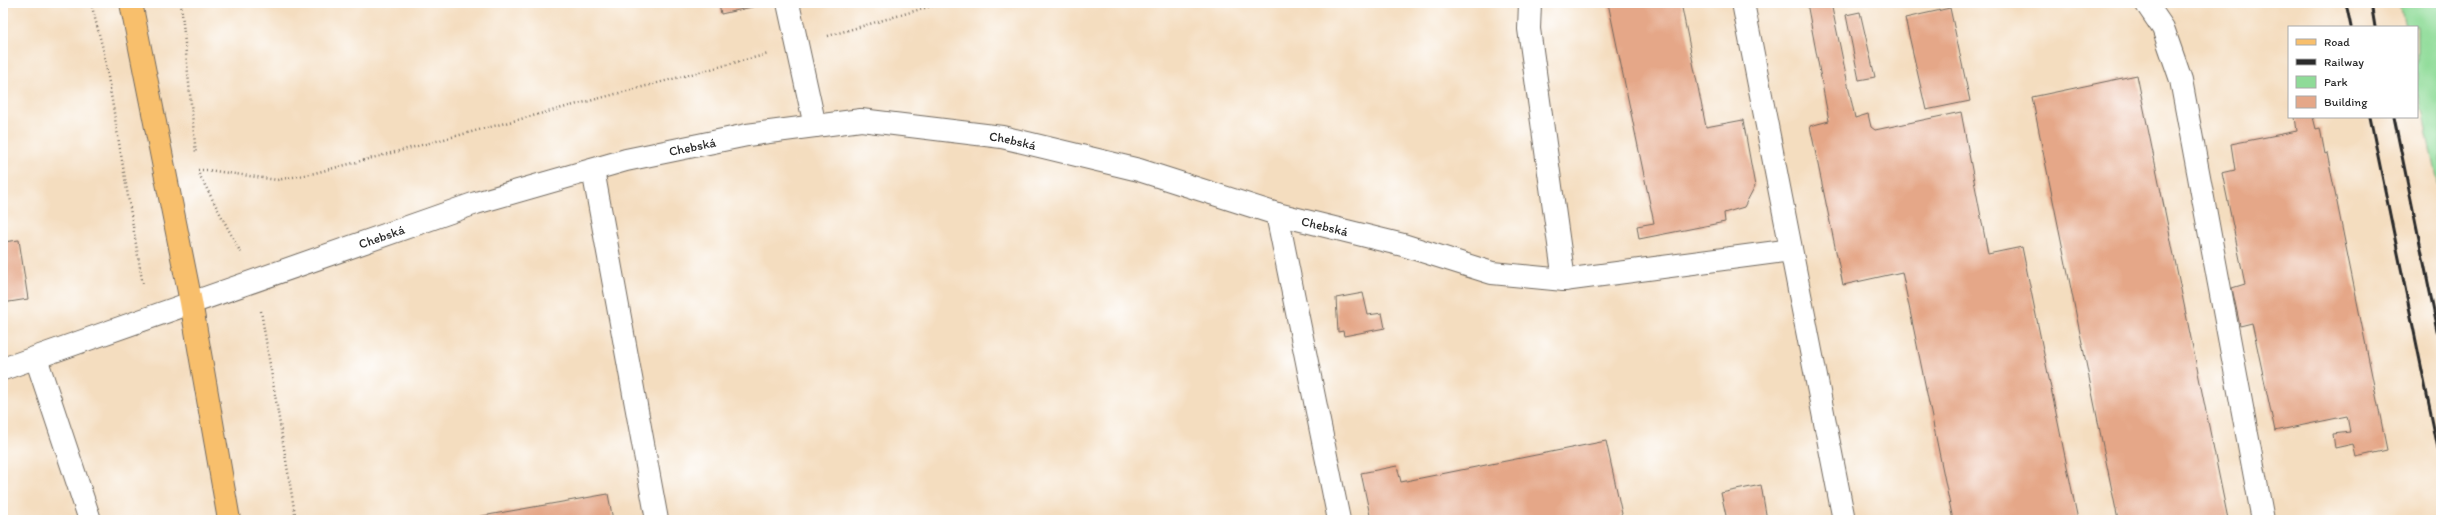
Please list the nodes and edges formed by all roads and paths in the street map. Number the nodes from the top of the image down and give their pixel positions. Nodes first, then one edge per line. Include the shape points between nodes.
1 (91, 3) edge
2 (131, 3) edge
3 (181, 3) edge
4 (788, 3) edge
5 (942, 3) edge
6 (1530, 3) edge
7 (1743, 3) edge
8 (2146, 3) edge
9 (796, 46) junction
10 (815, 126) junction
11 (196, 155) dead end
12 (196, 163) dead end
13 (197, 170) junction
14 (593, 170) junction
15 (1277, 214) junction
16 (1791, 250) junction
17 (1564, 280) junction
18 (256, 281) junction
19 (191, 302) junction
20 (148, 318) junction
21 (36, 358) junction
22 (3, 369) edge
23 (90, 520) edge
24 (229, 520) edge
25 (296, 520) edge
26 (657, 520) edge
27 (1339, 520) edge
28 (1844, 520) edge
29 (2263, 520) edge

1 - 20 path via 104,53
2 - 19 main road
3 - 11 path
4 - 9 lane
5 - 9 path
6 - 17 lane via 1529,29
7 - 16 lane
8 - 29 lane via 2164,28 2181,80
9 - 10 lane
9 - 13 path via 683,78 315,173 277,180
10 - 14 lane, Chebská via 747,135 626,160
10 - 15 lane, Chebská via 861,120 1002,137 1139,170
12 - 13 path
13 - 18 path
14 - 18 lane, Chebská via 476,203
14 - 26 lane
15 - 17 lane, Chebská via 1403,245 1492,273
15 - 27 lane
16 - 17 lane, Chebská
16 - 28 lane
18 - 19 lane, Chebská
18 - 25 path
19 - 20 lane, Chebská
19 - 24 main road
20 - 21 lane, Chebská
21 - 22 lane, Chebská
21 - 23 lane

